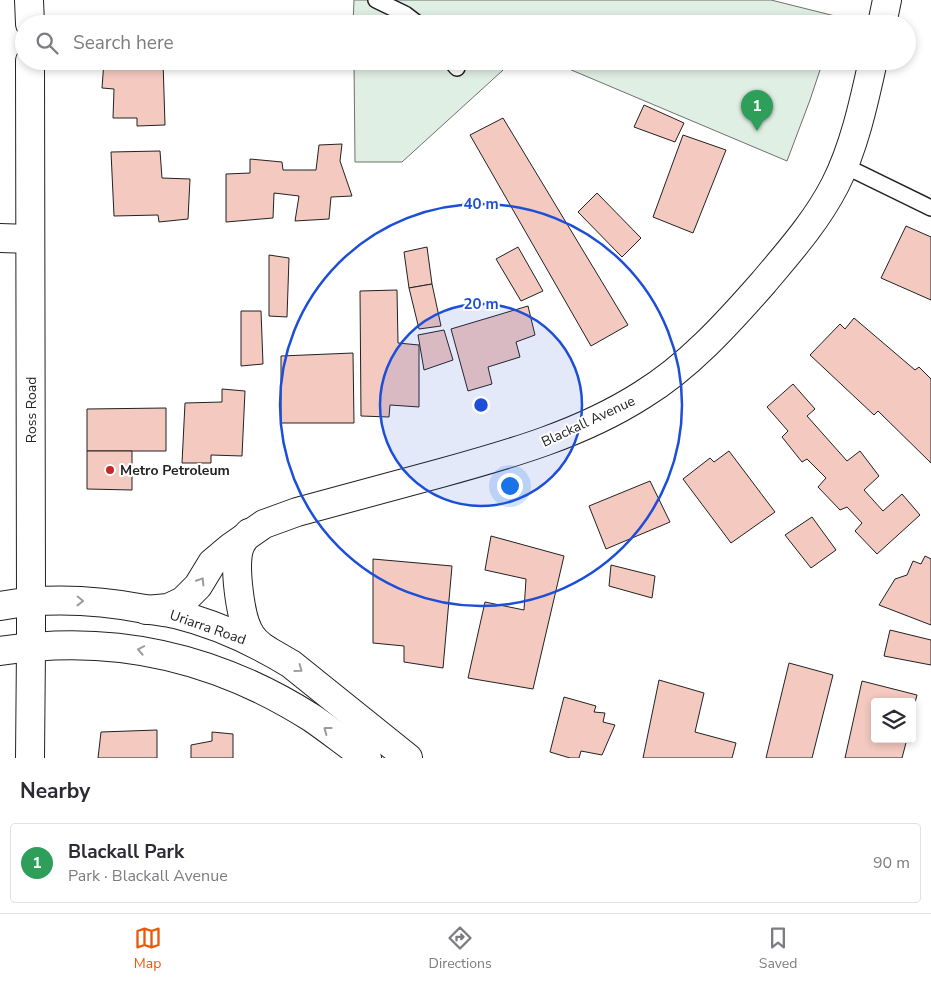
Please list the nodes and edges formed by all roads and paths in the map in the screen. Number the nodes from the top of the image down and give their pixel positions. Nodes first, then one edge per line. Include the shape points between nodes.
1 (30, 0) edge
2 (376, 0) edge
3 (888, 0) edge
4 (30, 15) edge
5 (405, 15) edge
6 (884, 15) edge
7 (30, 70) edge
8 (871, 70) edge
9 (843, 165) junction
10 (931, 208) edge
11 (0, 238) edge
12 (30, 239) junction
13 (249, 533) junction
14 (31, 602) junction
15 (0, 606) edge
16 (146, 610) junction
17 (31, 647) junction
18 (267, 650) junction
19 (0, 651) edge
20 (30, 758) edge
21 (368, 758) edge
22 (408, 758) edge

1 - 4 street
2 - 5 lane
3 - 6 street
7 - 12 street, Ross Road
8 - 9 street, Blackall Avenue
9 - 10 lane
9 - 13 street, Blackall Avenue via 835,185 798,242 744,304 700,350 642,395 538,445 296,512
11 - 12 street
12 - 14 street, Ross Road
16 -> 13 street, Blackall Avenue via 168,608 189,597 216,560
13 - 18 street via 238,553 240,600 248,630 255,641
14 - 15 street, Uriarra Road
14 -> 16 street, Uriarra Road via 90,601
14 - 17 street, Ross Road
16 - 18 street, Uriarra Road via 174,614 227,631
17 - 19 street
17 - 20 street, Ross Road
21 -> 17 street via 312,719 250,684 213,669 118,647
18 -> 22 street, Uriarra Road via 305,674

